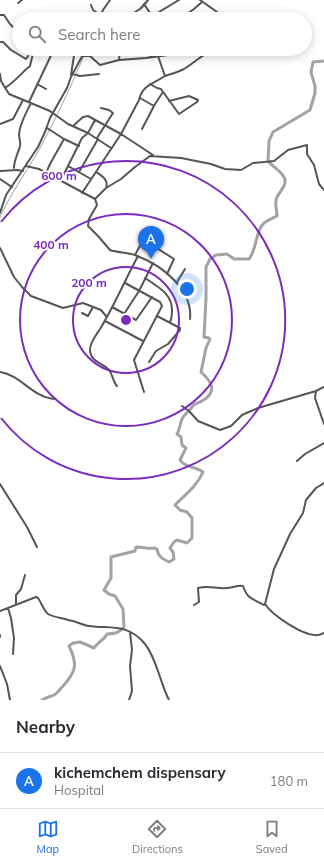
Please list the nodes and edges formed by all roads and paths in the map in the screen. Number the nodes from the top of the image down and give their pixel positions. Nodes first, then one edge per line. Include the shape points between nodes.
1 (22, 0) edge
2 (110, 0) edge
3 (148, 0) edge
4 (179, 0) edge
5 (201, 1) edge
6 (18, 3) dead end
7 (144, 4) junction
8 (91, 5) dead end
9 (96, 12) edge
10 (102, 12) edge
11 (134, 12) edge
12 (149, 12) edge
13 (159, 12) edge
14 (190, 12) edge
15 (217, 12) edge
16 (0, 15) edge
17 (12, 26) edge
18 (0, 42) edge
19 (12, 51) edge
20 (32, 56) edge
21 (51, 56) edge
22 (75, 56) edge
23 (83, 56) joint
24 (119, 56) edge
25 (158, 56) joint
26 (202, 56) edge
27 (150, 58) joint
28 (119, 60) junction
29 (0, 74) edge
30 (73, 74) junction
31 (99, 74) dead end
32 (165, 76) junction
33 (71, 77) junction
34 (37, 84) junction
35 (150, 84) junction
36 (5, 88) junction
37 (46, 89) dead end
38 (163, 92) junction
39 (140, 98) junction
40 (24, 100) junction
41 (169, 101) junction
42 (30, 103) junction
43 (154, 106) junction
44 (101, 108) dead end
45 (53, 113) junction
46 (95, 120) junction
47 (0, 124) edge
48 (73, 126) junction
49 (104, 126) junction
50 (47, 127) junction
51 (142, 129) dead end
52 (88, 133) junction
53 (120, 134) junction
54 (98, 138) junction
55 (64, 139) junction
56 (79, 146) junction
57 (111, 148) junction
58 (153, 155) junction
59 (26, 166) junction
60 (68, 166) junction
61 (14, 168) dead end
62 (23, 170) junction
63 (0, 171) edge
64 (46, 172) junction
65 (79, 172) junction
66 (96, 172) junction
67 (0, 179) edge
68 (91, 179) junction
69 (61, 180) junction
70 (12, 187) junction
71 (106, 188) junction
72 (324, 190) edge
73 (82, 193) junction
74 (95, 199) junction
75 (0, 213) edge
76 (0, 248) edge
77 (137, 255) junction
78 (153, 263) junction
79 (185, 269) dead end
80 (167, 274) junction
81 (145, 278) junction
82 (177, 282) junction
83 (125, 283) junction
84 (139, 291) junction
85 (152, 297) junction
86 (93, 307) junction
87 (112, 307) junction
88 (82, 313) dead end
89 (124, 314) junction
90 (106, 316) junction
91 (157, 316) junction
92 (190, 320) dead end
93 (105, 321) junction
94 (170, 322) junction
95 (143, 342) junction
96 (149, 362) dead end
97 (0, 372) edge
98 (117, 386) dead end
99 (324, 387) edge
100 (316, 391) junction
101 (144, 392) dead end
102 (310, 393) junction
103 (315, 398) junction
104 (55, 399) dead end
105 (182, 406) dead end
106 (324, 424) edge
107 (324, 444) edge
108 (297, 461) dead end
109 (324, 483) edge
110 (0, 484) edge
111 (37, 547) dead end
112 (25, 575) dead end
113 (16, 604) junction
114 (194, 605) dead end
115 (265, 606) junction
116 (8, 608) junction
117 (0, 611) edge
118 (130, 632) junction
119 (324, 633) edge
120 (13, 654) dead end
121 (0, 666) edge
122 (10, 700) edge
123 (129, 700) edge
124 (169, 700) edge

1 - 6 street
2 - 10 street
3 - 7 street
4 - 13 street
5 - 14 street
5 - 15 street
7 - 11 street
7 - 12 street
8 - 9 street
16 - 17 street via 4,15
18 - 19 street
20 - 36 street via 30,66
21 - 34 street
22 - 33 street
23 - 28 street via 90,56 100,65
23 - 30 street
24 - 28 street
25 - 27 street
25 - 32 street
26 - 32 street via 183,70
27 - 28 street
29 - 36 street
30 - 31 street
30 - 33 street
32 - 35 street
33 - 45 street
34 - 37 street
34 - 42 street
35 - 38 street
35 - 39 street via 140,94
36 - 40 street via 9,94
38 - 41 street
38 - 43 street
39 - 43 street
39 - 53 street
40 - 42 street
40 - 47 street via 13,119
41 - 41 street via 179,114 198,100 188,96
42 - 45 street
42 - 61 street via 20,129 20,146
43 - 51 street
44 - 49 street via 112,112
45 - 48 street
45 - 50 street
46 - 48 street via 84,116
46 - 49 street
46 - 52 street
48 - 52 street
49 - 53 street
49 - 54 street
50 - 55 street
50 - 59 street
52 - 54 street
52 - 56 street via 82,138
53 - 57 street
53 - 58 street
54 - 57 street
54 - 65 street
55 - 56 street
55 - 64 street
56 - 60 street
57 - 66 street
58 - 71 street
58 - 72 street via 241,170 253,163 274,161 288,150 307,145 307,154
59 - 62 street
59 - 64 street
60 - 65 street
60 - 69 street
62 - 63 street
62 - 70 street
64 - 69 street
65 - 68 street
66 - 68 street
66 - 71 street via 106,180
67 - 70 street
68 - 73 street
69 - 73 street
70 - 75 street via 6,195
71 - 74 street
73 - 74 street
74 - 77 street via 97,205 88,226 110,250
76 - 86 street via 14,277 31,296 63,308 84,303
77 - 78 street
77 - 80 street via 142,242 152,245 174,259
77 - 83 street
78 - 80 street
78 - 81 street
79 - 82 street
80 - 82 street
81 - 84 street
81 - 94 street via 168,296 172,306
82 - 92 street via 189,306
83 - 84 street
83 - 87 street
84 - 85 street
84 - 89 street
85 - 89 street via 137,319
85 - 91 street via 162,306
86 - 88 street via 88,316
86 - 90 street via 101,310
87 - 89 street
87 - 90 street
90 - 93 street
91 - 94 street
91 - 95 street
93 - 95 street
93 - 98 street via 90,352 97,362 109,370
94 - 96 street via 180,330 168,344 156,351
95 - 101 street via 134,362
97 - 104 street via 16,378 36,393
99 - 100 street
100 - 102 street
100 - 103 street
102 - 103 street
102 - 105 street via 258,408 242,415 231,426 220,430 198,421
103 - 106 street
107 - 108 street
109 - 115 street via 306,500 303,513 274,569
110 - 111 street
112 - 113 street via 16,595
113 - 116 street
113 - 118 street via 36,597 51,615 89,626 120,628
114 - 115 street via 199,602 198,588 240,585 248,597
115 - 119 street via 295,628 312,635
116 - 117 street
116 - 120 street via 14,638
118 - 123 street via 132,691
118 - 124 street via 145,644
121 - 122 street

